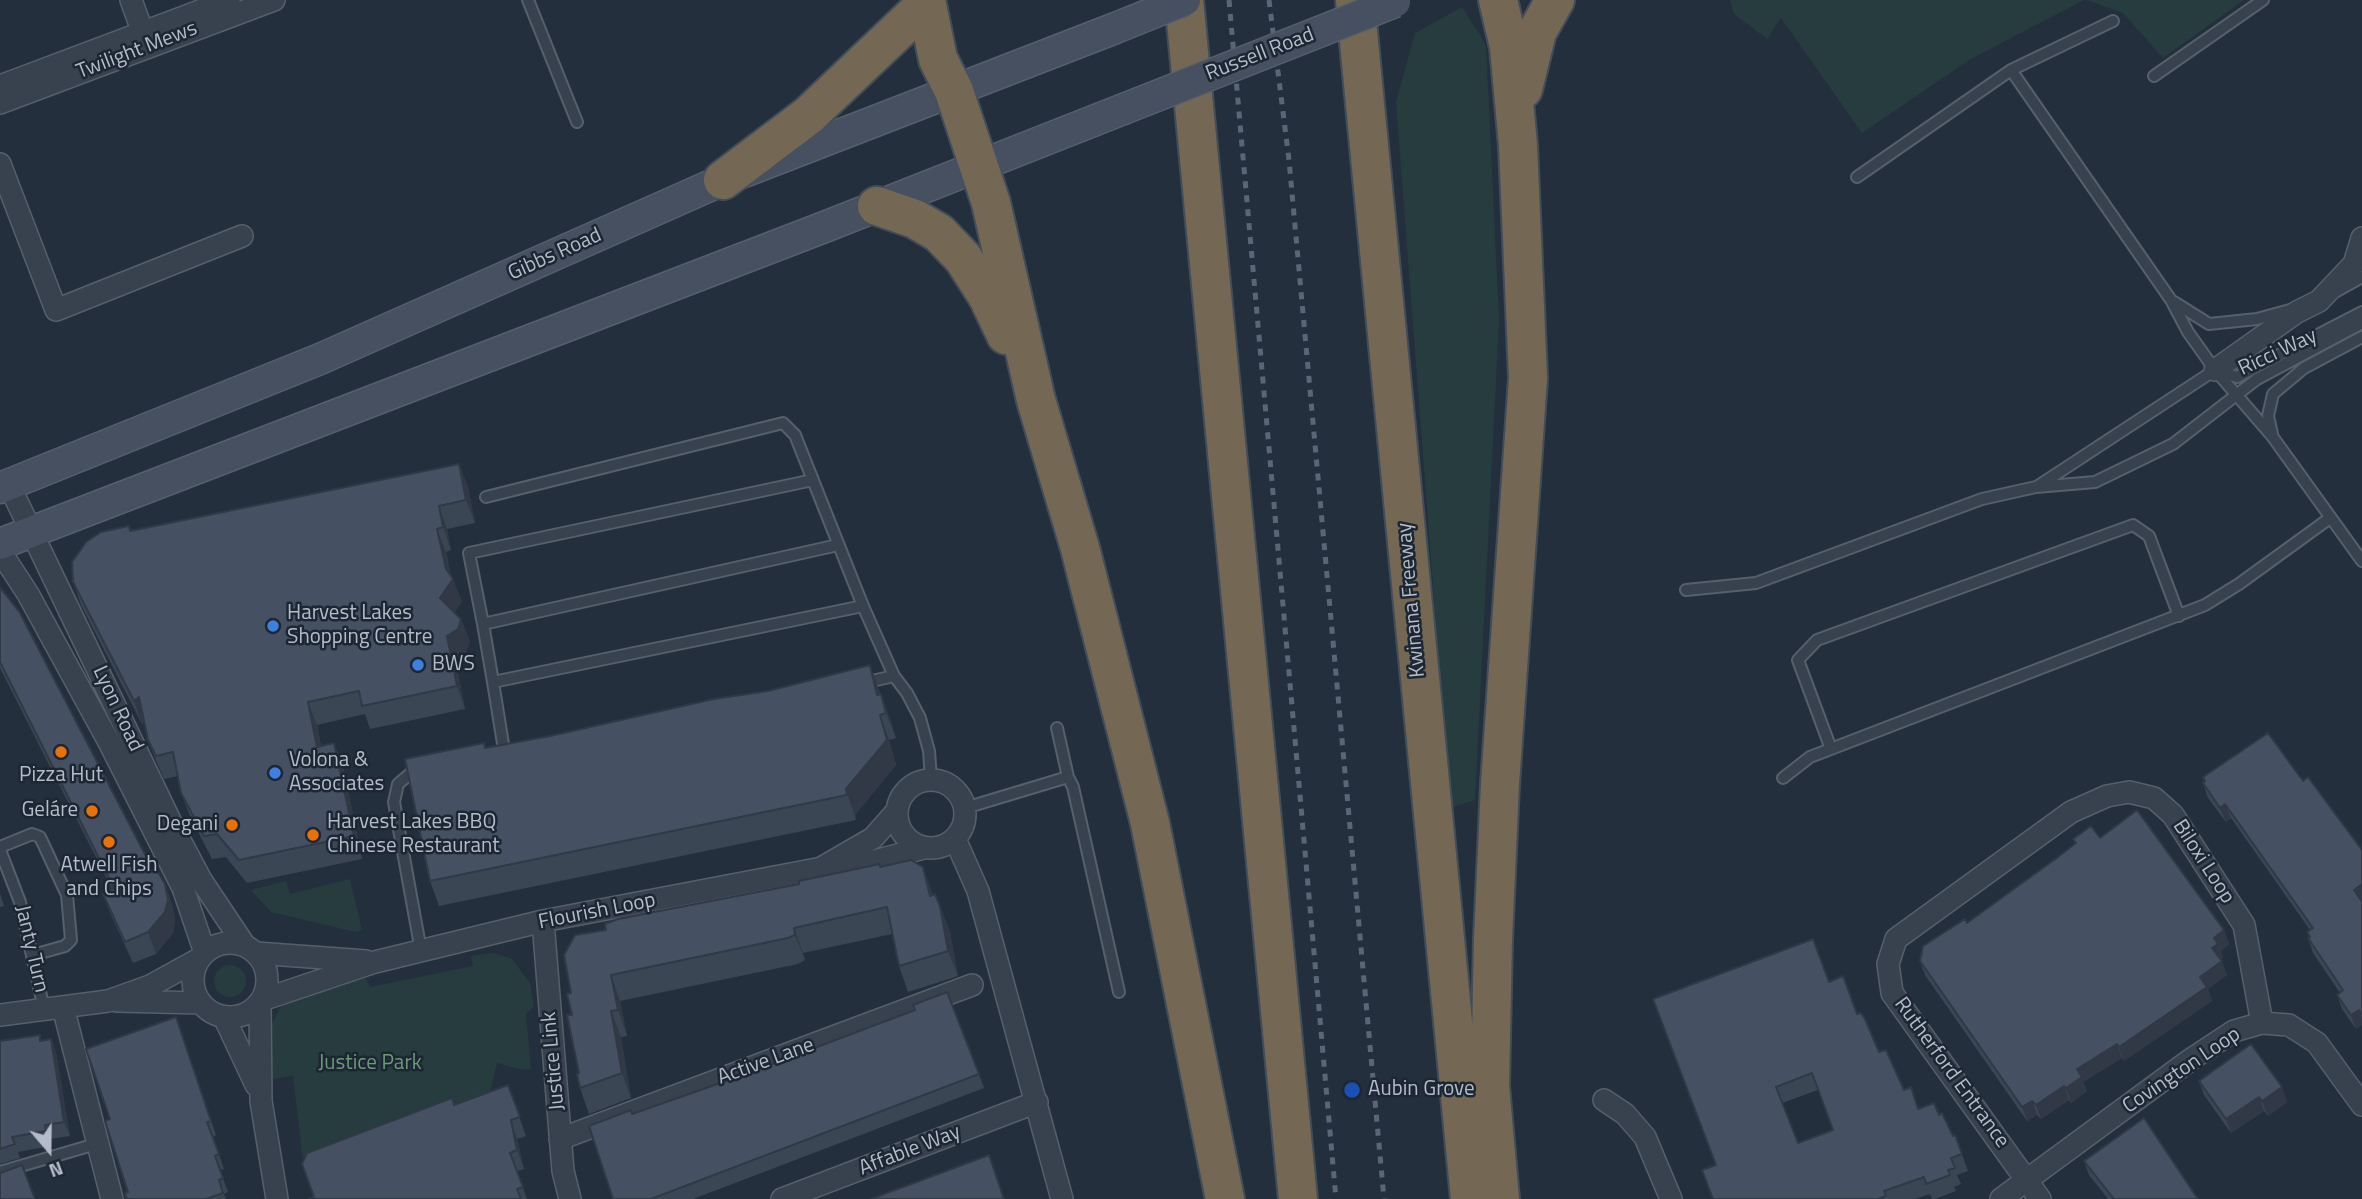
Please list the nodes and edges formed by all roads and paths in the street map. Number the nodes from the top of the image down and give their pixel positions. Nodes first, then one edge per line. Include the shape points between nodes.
1 (131, 0) edge
2 (229, 0) edge
3 (274, 0) edge
4 (528, 0) edge
5 (1185, 0) edge
6 (1355, 0) edge
7 (1498, 0) edge
8 (1555, 0) edge
9 (2263, 0) edge
10 (1397, 1) edge
11 (926, 2) edge
12 (2113, 20) dead end
13 (145, 39) junction
14 (2011, 70) junction
15 (2154, 76) dead end
16 (1, 91) edge
17 (954, 91) junction
18 (577, 122) dead end
19 (1518, 145) junction
20 (0, 164) edge
21 (979, 165) junction
22 (1857, 177) dead end
23 (723, 180) junction
24 (877, 206) junction
25 (242, 236) dead end
26 (2362, 238) edge
27 (2362, 277) edge
28 (2171, 300) junction
29 (2319, 301) junction
30 (2362, 312) edge
31 (2362, 323) edge
32 (2362, 337) edge
33 (2215, 370) junction
34 (2236, 393) junction
35 (1036, 400) junction
36 (2272, 436) junction
37 (3, 480) edge
38 (813, 480) junction
39 (2036, 487) junction
40 (486, 498) dead end
41 (2330, 518) junction
42 (32, 533) junction
43 (0, 544) edge
44 (838, 545) junction
45 (0, 551) edge
46 (2362, 561) edge
47 (1686, 590) dead end
48 (863, 606) junction
49 (2179, 616) junction
50 (483, 624) junction
51 (894, 676) junction
52 (493, 682) junction
53 (856, 685) edge
54 (1056, 728) dead end
55 (504, 750) junction
56 (517, 750) edge
57 (1830, 750) junction
58 (492, 751) edge
59 (435, 761) edge
60 (1068, 777) junction
61 (1783, 778) dead end
62 (931, 779) junction
63 (965, 808) junction
64 (896, 811) junction
65 (955, 838) junction
66 (0, 848) edge
67 (923, 848) junction
68 (821, 868) junction
69 (543, 921) junction
70 (1896, 939) joint
71 (251, 949) junction
72 (421, 951) junction
73 (33, 955) junction
74 (202, 956) junction
75 (375, 962) junction
76 (972, 985) dead end
77 (1119, 992) dead end
78 (108, 1001) junction
79 (261, 1001) junction
80 (201, 1003) junction
81 (53, 1008) junction
82 (0, 1015) edge
83 (224, 1017) junction
84 (2262, 1023) junction
85 (1604, 1100) dead end
86 (261, 1101) junction
87 (1037, 1102) junction
88 (2362, 1105) edge
89 (560, 1139) junction
90 (96, 1144) junction
91 (0, 1172) edge
92 (2028, 1181) junction
93 (568, 1198) edge
94 (112, 1199) edge
95 (277, 1199) edge
96 (782, 1199) edge
97 (1062, 1199) edge
98 (1225, 1199) edge
99 (1298, 1199) edge
100 (1470, 1199) edge
101 (1500, 1199) edge
102 (1671, 1199) edge
103 (2001, 1199) edge
104 (2040, 1199) edge

1 - 13 street
2 - 13 street, Twilight Mews
3 - 13 street, Twilight Mews
4 - 18 lane
5 - 17 main road, Gibbs Road, bridge
5 - 99 highway
6 - 100 highway, Kwinana Freeway
7 - 19 highway via 1509,47
8 - 19 highway via 1537,32 1524,77
9 - 15 lane
10 - 21 main road, Russell Road, bridge
11 - 17 highway via 938,59
11 - 23 highway via 809,115
12 - 14 lane
13 - 16 street, Twilight Mews
14 - 22 lane
14 - 28 lane
17 - 21 highway
17 - 23 main road, Gibbs Road
19 - 101 highway via 1528,378 1493,939 1490,1086
20 - 25 street via 56,310
21 - 24 main road
21 - 35 highway
23 - 37 main road, Gibbs Road via 320,359
24 - 35 highway via 939,233 963,258 988,297
24 - 42 main road
26 - 29 street, Ricci Way via 2354,264
27 - 29 lane
28 - 29 lane, Ricci Way via 2209,324 2258,319
28 - 33 lane, Ricci Way
29 - 33 street
30 - 33 lane, Ricci Way via 2237,377
31 - 34 lane
32 - 36 lane via 2304,368 2273,394 2268,416
33 - 34 lane
33 - 39 lane
34 - 36 lane
34 - 39 lane via 2173,444 2095,482
35 - 98 highway via 1080,548 1150,823
36 - 41 lane
37 - 42 street, Lyon Road
38 - 40 lane via 795,435 783,423
38 - 44 lane
38 - 50 lane via 469,553
39 - 47 lane via 1982,499 1756,583
41 - 46 lane
41 - 49 lane via 2239,584
42 - 43 main road
42 - 71 street, Lyon Road via 176,833 201,880
44 - 48 lane
44 - 50 lane
45 - 74 street, Lyon Road via 110,744 183,888
48 - 51 lane
48 - 52 lane
49 - 57 lane
49 - 57 lane via 2149,536 2133,525 1817,640 1798,660
50 - 52 lane
51 - 53 lane
51 - 62 lane via 920,719
52 - 55 lane
54 - 60 lane
55 - 56 lane
55 - 58 lane
57 - 61 lane via 1810,757
59 - 72 lane via 410,772 398,784 394,802
60 - 63 lane
60 - 77 lane
62 - 63 street via 957,791
62 - 64 street via 904,792
63 - 65 street via 964,825
64 - 67 street via 906,838
64 - 68 street, Flourish Loop via 873,838
65 - 67 street via 940,847
65 - 87 street via 978,891
66 - 73 lane, Janty Turn via 16,885
66 - 73 lane via 32,834 40,837 67,895 71,940
67 - 68 street, Flourish Loop via 848,868
68 - 69 street, Flourish Loop
69 - 72 street, Flourish Loop
69 - 89 street, Justice Link
70 - 84 street, Biloxi Loop via 2071,812 2129,792 2154,797 2173,815 2244,925
70 - 92 street, Rutherford Entrance via 1888,964 1892,993
71 - 74 street via 224,943
71 - 75 street, Flourish Loop
71 - 79 street via 267,975
72 - 75 street, Flourish Loop
73 - 81 lane, Janty Turn
74 - 78 street via 150,986
74 - 80 street via 193,981
75 - 79 street, Flourish Loop
76 - 89 street, Active Lane
78 - 80 street
78 - 81 street
79 - 83 street via 244,1014
79 - 86 street
80 - 83 street
81 - 82 street
81 - 90 street
83 - 86 street
84 - 88 street, Covington Loop via 2289,1025 2317,1043
84 - 92 street, Covington Loop via 2234,1031 2190,1060
85 - 102 street via 1625,1114 1645,1137
86 - 95 street
87 - 96 street, Affable Way
87 - 97 street
89 - 93 street, Justice Link
90 - 91 lane
90 - 94 street
92 - 103 street, Covington Loop
92 - 104 street, Rutherford Entrance

